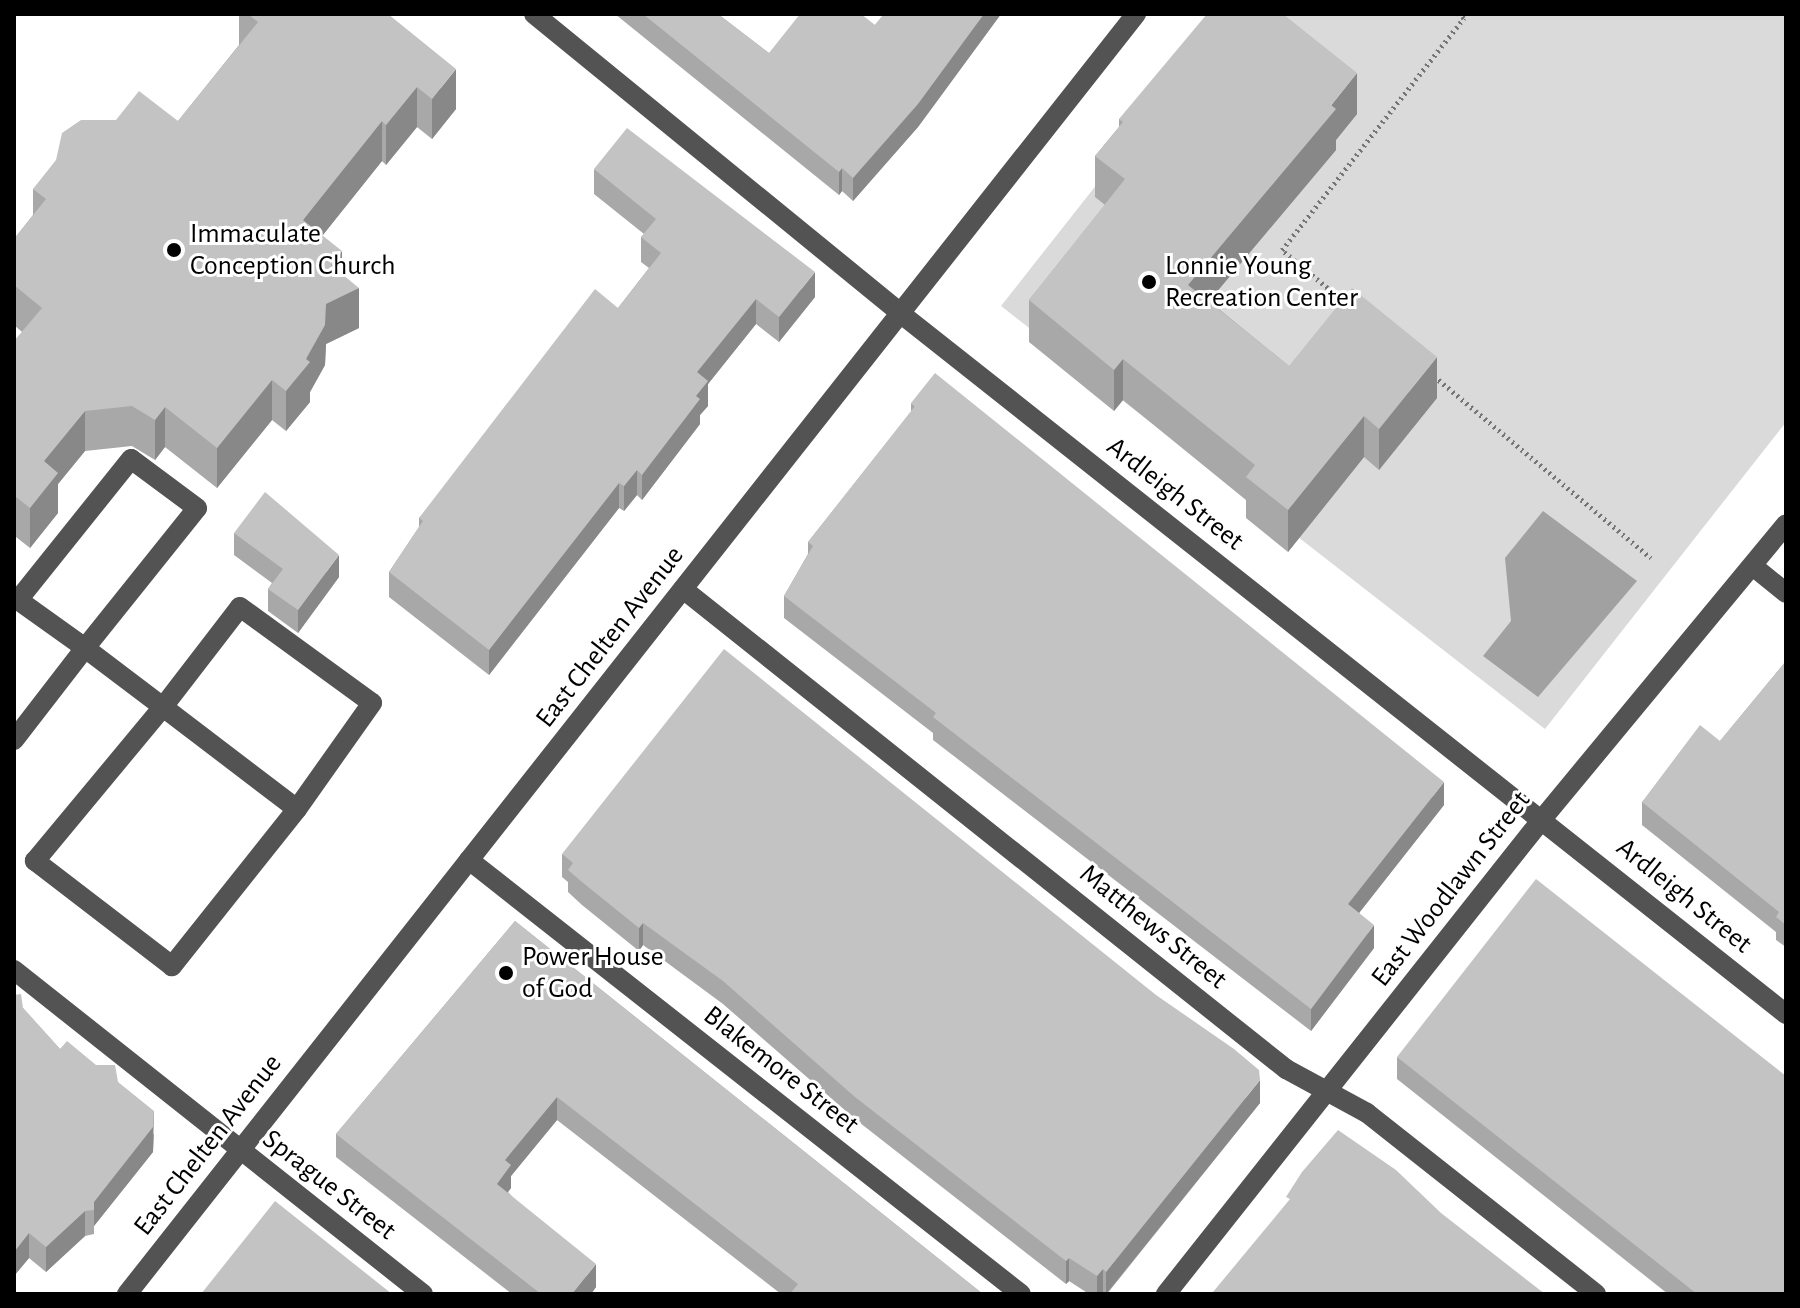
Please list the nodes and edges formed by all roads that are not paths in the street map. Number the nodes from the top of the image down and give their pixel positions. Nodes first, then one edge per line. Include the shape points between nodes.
1 (534, 14) edge
2 (1136, 14) edge
3 (900, 313) junction
4 (1786, 524) edge
5 (1754, 567) junction
6 (683, 589) junction
7 (1786, 593) edge
8 (85, 648) junction
9 (163, 707) junction
10 (14, 740) edge
11 (297, 809) junction
12 (1543, 818) junction
13 (469, 860) junction
14 (14, 970) edge
15 (1786, 1014) edge
16 (1326, 1092) junction
17 (240, 1151) junction
18 (127, 1294) edge
19 (423, 1294) edge
20 (1021, 1294) edge
21 (1166, 1294) edge
22 (1596, 1294) edge

1 - 3 street, Ardleigh Street
2 - 3 street, East Chelten Avenue
3 - 6 street, East Chelten Avenue
3 - 12 street, Ardleigh Street
4 - 5 street, East Woodlawn Street
5 - 7 street
5 - 12 street, East Woodlawn Street
6 - 13 street, East Chelten Avenue
6 - 16 street, Matthews Street via 1286,1069
8 - 8 street via 197,508 131,459 18,600
8 - 9 street
8 - 10 street
9 - 11 street
9 - 11 street via 240,607 372,703
9 - 11 street via 35,861 172,966
12 - 15 street, Ardleigh Street
12 - 16 street, East Woodlawn Street
13 - 17 street, East Chelten Avenue
13 - 20 street, Blakemore Street
14 - 17 street, Sprague Street
16 - 21 street, East Woodlawn Street
16 - 22 street, Matthews Street via 1375,1119
17 - 18 street, East Chelten Avenue
17 - 19 street, Sprague Street

